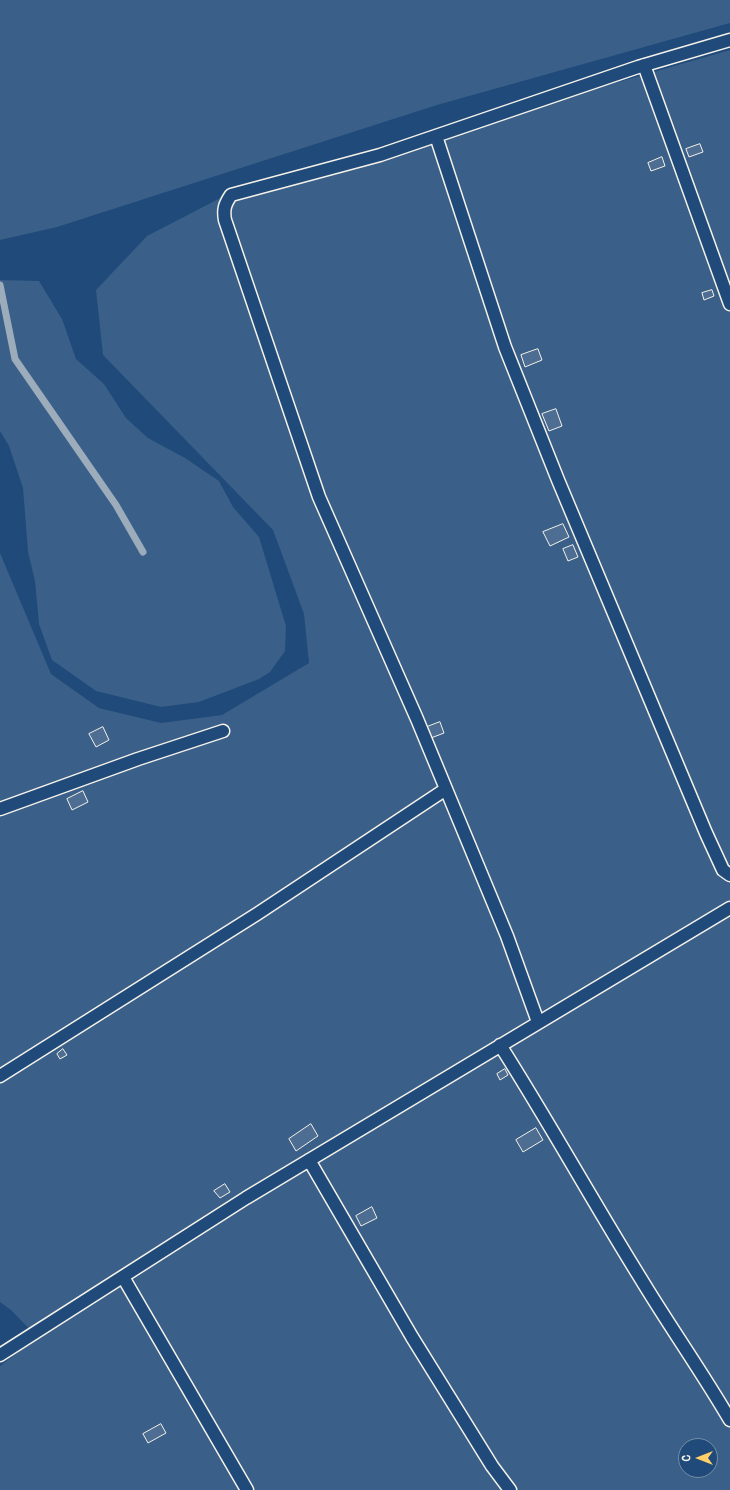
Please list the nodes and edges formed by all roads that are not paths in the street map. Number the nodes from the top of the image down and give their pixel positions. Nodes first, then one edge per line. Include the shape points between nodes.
1 (730, 40) edge
2 (644, 65) junction
3 (436, 136) junction
4 (730, 304) edge
5 (224, 731) dead end
6 (446, 790) junction
7 (0, 809) edge
8 (730, 874) edge
9 (730, 908) edge
10 (538, 1022) junction
11 (500, 1045) junction
12 (0, 1076) edge
13 (309, 1160) junction
14 (123, 1277) junction
15 (0, 1355) edge
16 (730, 1420) edge
17 (247, 1490) edge
18 (510, 1490) edge

1 - 2 lane
2 - 3 lane
2 - 4 lane
3 - 6 lane via 380,155 231,195 224,211 319,497
3 - 8 lane via 505,347 549,458 706,833 723,870
5 - 7 lane
6 - 10 lane via 507,936
6 - 12 lane via 257,914
9 - 10 lane
10 - 11 lane
11 - 13 lane
11 - 16 lane via 641,1279
13 - 14 lane
13 - 18 lane via 412,1337 492,1466
14 - 15 lane
14 - 17 lane

